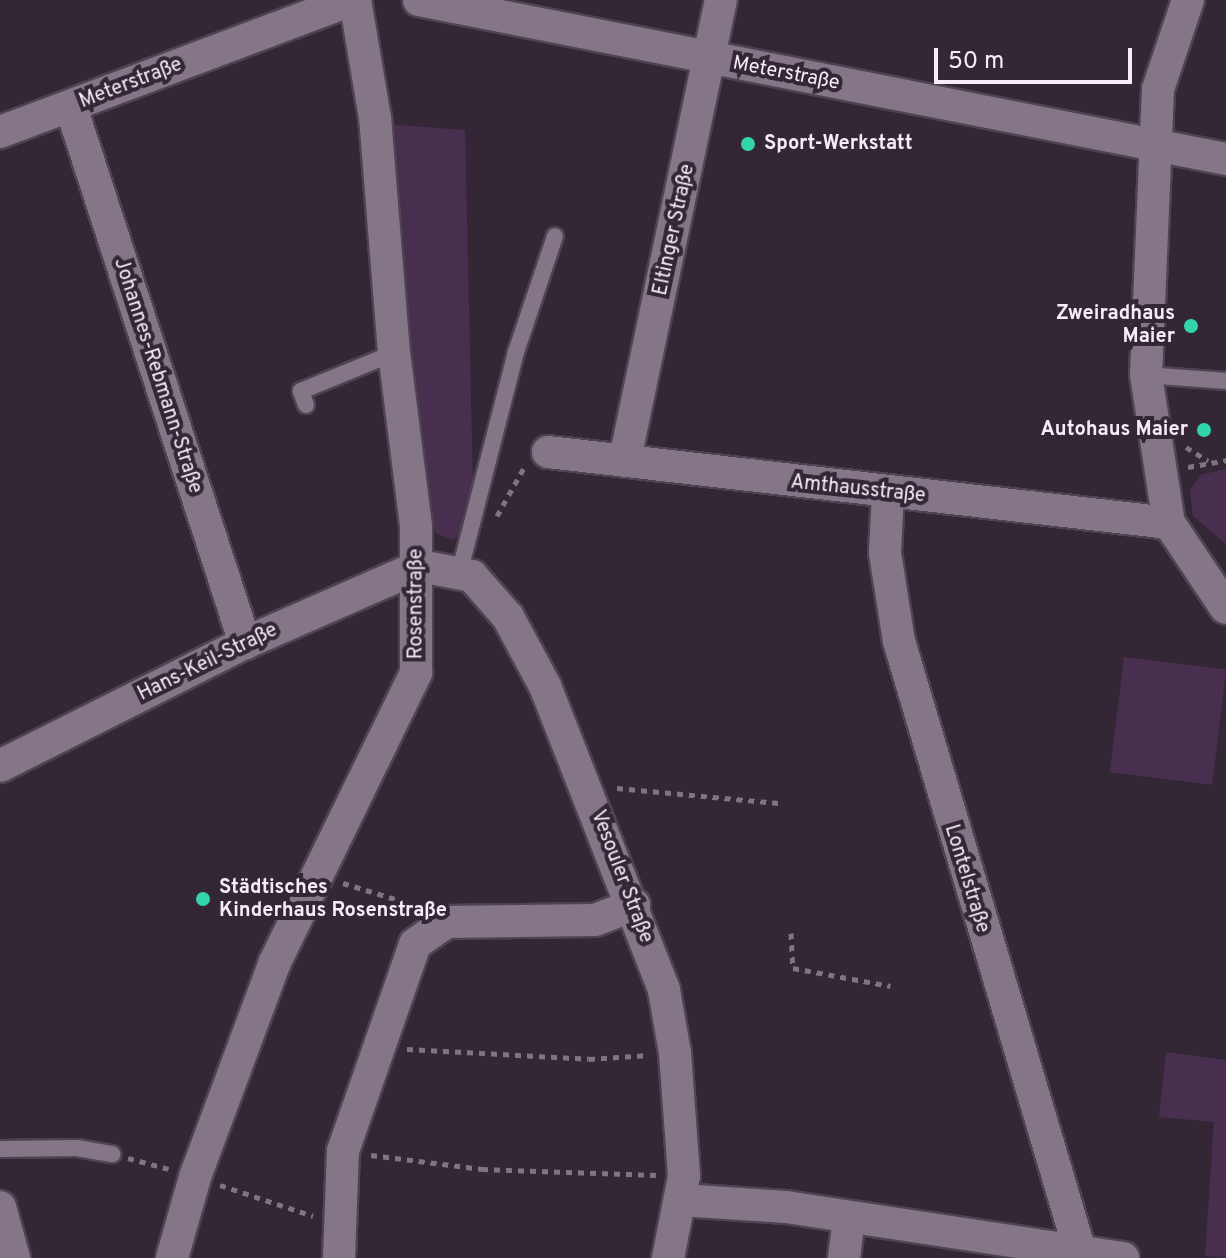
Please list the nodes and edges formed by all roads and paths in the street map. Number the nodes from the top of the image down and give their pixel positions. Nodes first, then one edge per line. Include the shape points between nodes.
1 (353, 0) edge
2 (419, 0) edge
3 (721, 0) edge
4 (1188, 0) edge
5 (711, 59) junction
6 (71, 107) junction
7 (0, 132) edge
8 (1154, 146) junction
9 (1226, 159) edge
10 (555, 236) dead end
11 (394, 353) junction
12 (1146, 375) junction
13 (1226, 381) edge
14 (306, 405) dead end
15 (548, 452) joint
16 (625, 459) junction
17 (888, 493) junction
18 (1169, 523) junction
19 (493, 526) dead end
20 (420, 566) junction
21 (460, 570) junction
22 (1226, 608) edge
23 (245, 643) junction
24 (0, 766) edge
25 (617, 788) dead end
26 (779, 803) dead end
27 (316, 874) junction
28 (634, 905) junction
29 (446, 922) junction
30 (791, 933) dead end
31 (890, 986) dead end
32 (378, 1048) junction
33 (675, 1053) junction
34 (0, 1149) edge
35 (343, 1151) junction
36 (112, 1154) joint
37 (195, 1177) junction
38 (682, 1188) junction
39 (0, 1207) edge
40 (849, 1217) junction
41 (337, 1224) junction
42 (1082, 1256) edge
43 (14, 1258) edge
44 (172, 1258) edge
45 (339, 1258) edge
46 (668, 1258) edge
47 (844, 1258) edge
48 (1123, 1258) edge

1 - 6 street, Meterstraße
1 - 11 street, Rosenstraße via 375,118
2 - 5 street, Meterstraße
3 - 5 street, Eltinger Straße
4 - 8 street via 1158,89
5 - 8 street, Meterstraße
5 - 16 street, Eltinger Straße
6 - 7 street, Meterstraße
6 - 23 street, Johannes-Rebmann-Straße
8 - 9 street, Meterstraße
8 - 12 street
10 - 21 lane via 516,352
11 - 14 lane via 301,391
11 - 20 street, Rosenstraße
12 - 13 lane
12 - 18 street
15 - 16 street, Amthausstraße
15 - 19 path via 522,467
16 - 17 street, Amthausstraße
17 - 18 street, Amthausstraße
17 - 42 street, Lontelstraße via 885,553 899,641
18 - 22 street
20 - 21 street
20 - 23 street, Hans-Keil-Straße
20 - 27 street, Rosenstraße via 416,673
21 - 28 street, Vesouler Straße via 472,576 508,617 545,686
23 - 24 street, Hans-Keil-Straße
25 - 26 path
27 - 29 path via 434,911
27 - 37 street, Rosenstraße via 275,962
28 - 29 street via 595,920
28 - 33 street, Vesouler Straße via 664,990
29 - 32 street via 415,944
30 - 31 path via 793,968
32 - 33 path via 589,1059
32 - 35 street
33 - 38 street, Vesouler Straße
34 - 36 lane via 77,1148
35 - 38 path
35 - 41 street
36 - 37 path
37 - 41 path
37 - 44 street, Rosenstraße
38 - 40 street
38 - 46 street, Vesouler Straße
39 - 43 street
40 - 42 street
40 - 47 street
41 - 45 street
42 - 48 street

